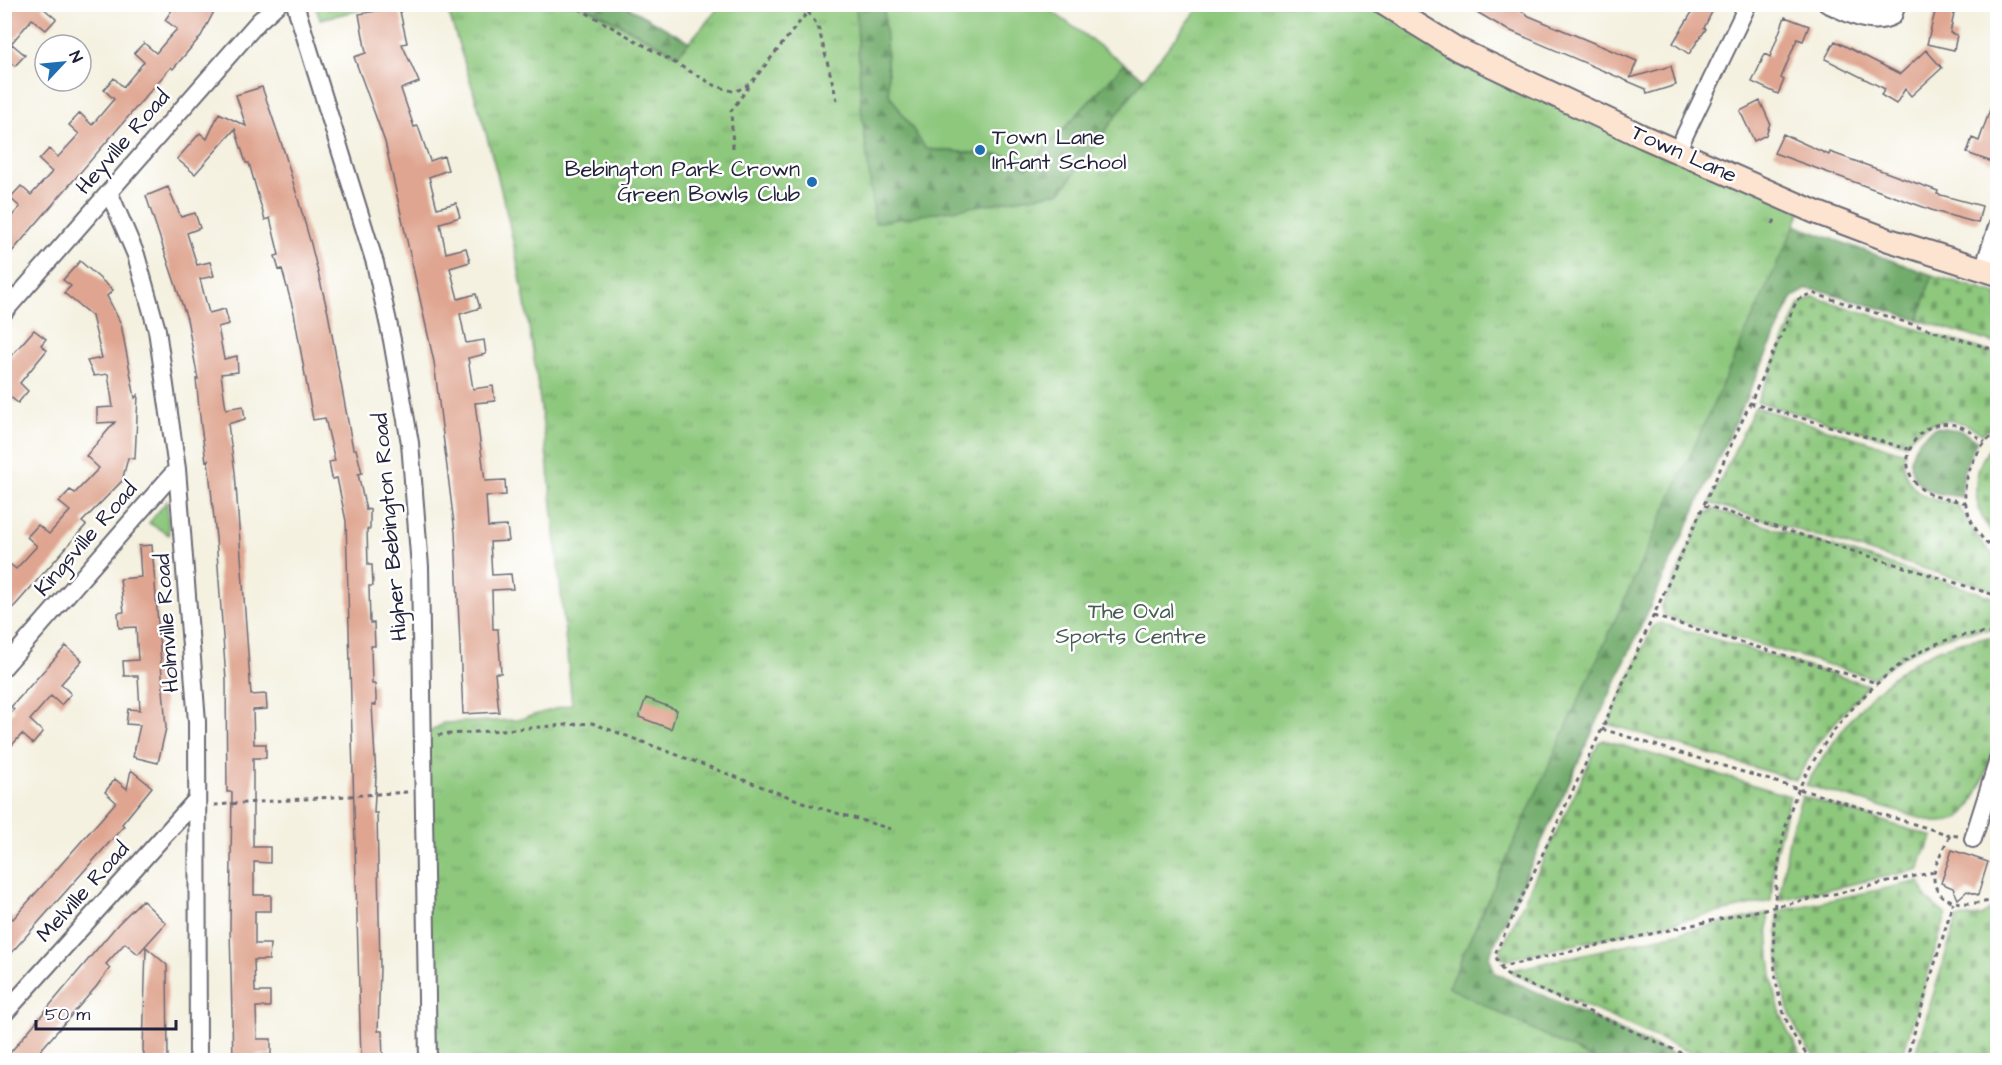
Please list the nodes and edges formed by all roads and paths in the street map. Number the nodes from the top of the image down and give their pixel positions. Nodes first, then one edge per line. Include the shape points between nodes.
1 (278, 4) edge
2 (295, 4) edge
3 (571, 4) edge
4 (814, 4) edge
5 (1384, 4) edge
6 (1748, 4) edge
7 (1827, 4) edge
8 (1897, 4) edge
9 (808, 12) junction
10 (751, 83) junction
11 (837, 100) dead end
12 (733, 148) dead end
13 (1677, 152) junction
14 (109, 192) junction
15 (1998, 224) edge
16 (1990, 272) edge
17 (4, 312) edge
18 (1998, 351) edge
19 (1750, 403) junction
20 (1998, 432) edge
21 (1985, 442) junction
22 (1908, 449) junction
23 (177, 469) junction
24 (1966, 503) junction
25 (1704, 505) junction
26 (1998, 553) edge
27 (1998, 596) edge
28 (1653, 616) junction
29 (1998, 633) edge
30 (4, 667) edge
31 (1877, 683) junction
32 (1602, 729) junction
33 (424, 736) junction
34 (1998, 760) edge
35 (1799, 788) junction
36 (425, 791) junction
37 (196, 803) junction
38 (891, 829) dead end
39 (1950, 835) dead end
40 (1974, 839) dead end
41 (1998, 893) edge
42 (1953, 903) junction
43 (1774, 908) junction
44 (1500, 967) junction
45 (4, 1014) edge
46 (198, 1060) edge
47 (428, 1060) edge
48 (1697, 1060) edge
49 (1812, 1060) edge
50 (1906, 1060) edge

1 - 14 street, Heyville Road
2 - 33 street, Higher Bebington Road via 375,263 392,340 410,443 418,533
3 - 10 path via 714,85 735,92
4 - 9 path
5 - 13 main road, Town Lane via 1457,49
6 - 13 street
7 - 8 street via 1870,21 1884,21 1893,16
9 - 10 path
9 - 11 path via 818,26
10 - 12 path via 731,111
13 - 16 main road, Town Lane via 1815,212
14 - 17 street, Heyville Road
14 - 23 street, Holmville Road via 136,255 157,330
15 - 16 street
18 - 19 path via 1812,293 1797,300
19 - 22 path
19 - 25 path
20 - 21 path
21 - 22 path via 1959,426 1936,425 1915,437
21 - 24 path via 1974,457 1964,496
22 - 24 path via 1910,472 1924,490
23 - 30 street, Kingsville Road
23 - 37 street, Holmville Road via 193,648
24 - 26 path via 1973,524 1988,546
25 - 27 path
25 - 28 path
28 - 31 path
28 - 32 path
29 - 31 path via 1961,636 1926,649
31 - 35 path via 1847,715
32 - 35 path
32 - 44 path via 1495,954
33 - 36 street, Higher Bebington Road
33 - 38 path via 592,723 816,807
34 - 40 street
35 - 39 path
35 - 43 path via 1784,837
36 - 37 path
36 - 47 street, Higher Bebington Road
37 - 45 street, Melville Road
37 - 46 street, Holmville Road
41 - 42 path via 1991,901 1967,906
42 - 43 path via 1942,896 1934,872
42 - 50 path
43 - 44 path
43 - 49 path via 1775,985 1792,1031
44 - 48 path via 1507,975

